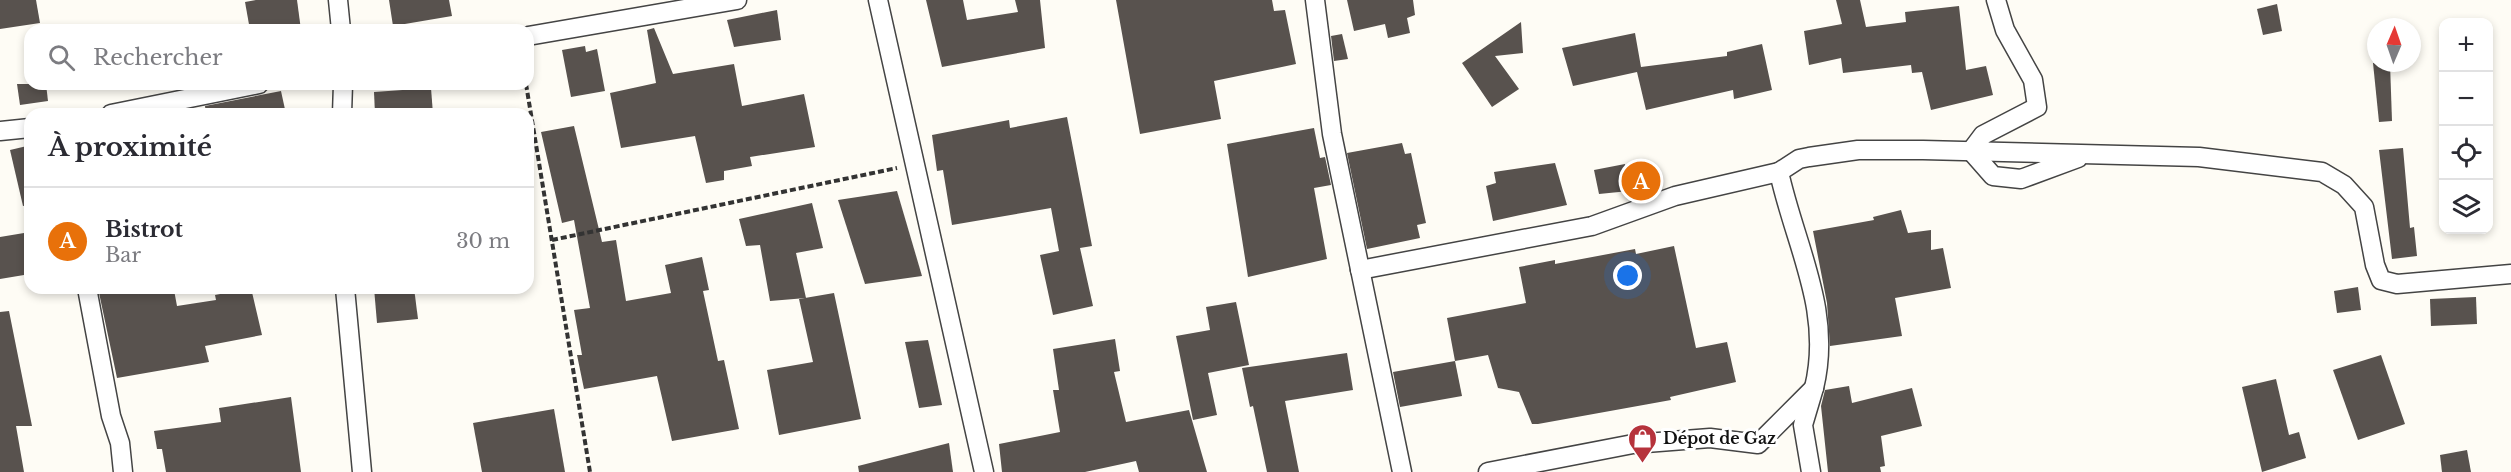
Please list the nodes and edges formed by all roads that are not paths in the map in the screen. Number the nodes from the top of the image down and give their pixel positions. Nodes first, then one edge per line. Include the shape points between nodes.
1 (338, 0) edge
2 (736, 0) edge
3 (878, 0) edge
4 (1315, 0) edge
5 (1996, 0) edge
6 (340, 24) edge
7 (534, 35) edge
8 (229, 90) edge
9 (343, 90) edge
10 (141, 108) edge
11 (342, 108) edge
12 (24, 129) edge
13 (0, 131) edge
14 (1971, 151) junction
15 (2090, 154) junction
16 (1779, 171) junction
17 (1360, 270) junction
18 (2511, 274) edge
19 (88, 294) edge
20 (346, 294) edge
21 (1814, 388) junction
22 (123, 472) edge
23 (362, 472) edge
24 (984, 472) edge
25 (1402, 472) edge
26 (1488, 472) edge
27 (1811, 472) edge

1 - 6 street
2 - 7 street
3 - 24 street
4 - 17 street via 1332,134
5 - 14 street via 2005,30 2033,80 2037,106 1983,135
8 - 10 street
9 - 11 street
12 - 13 street
14 - 15 street
14 - 15 street via 1993,176 2021,179
14 - 16 street via 1858,150 1799,159
15 - 18 street via 2199,157 2322,172 2344,185 2364,207 2381,280 2397,284
16 - 17 street via 1675,196 1592,226
16 - 21 street via 1814,292 1821,360
17 - 25 street
19 - 22 street
20 - 23 street
21 - 26 street via 1758,444 1710,438 1633,444
21 - 27 street via 1803,425

